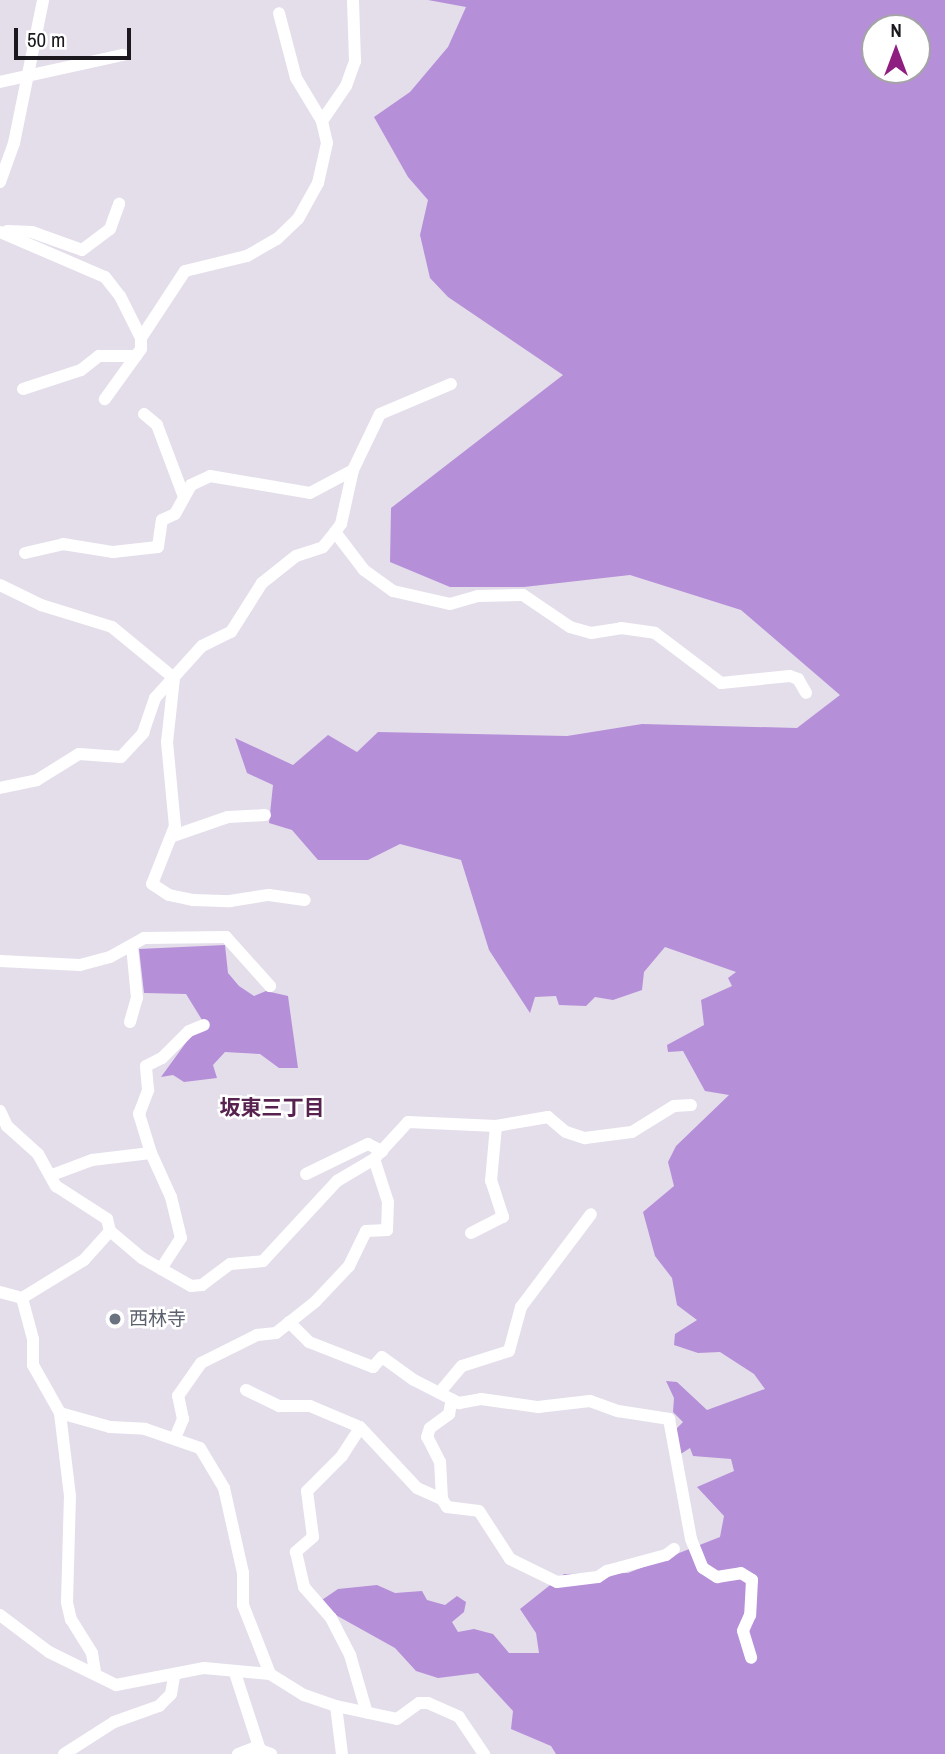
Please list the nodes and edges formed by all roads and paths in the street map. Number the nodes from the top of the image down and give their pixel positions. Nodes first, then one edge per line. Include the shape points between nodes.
1 (43, 0) edge
2 (353, 0) edge
3 (279, 13) dead end
4 (123, 55) dead end
5 (27, 75) junction
6 (0, 82) edge
7 (322, 121) junction
8 (0, 181) edge
9 (119, 204) dead end
10 (0, 232) edge
11 (141, 338) junction
12 (136, 356) junction
13 (451, 384) dead end
14 (23, 389) dead end
15 (105, 399) dead end
16 (144, 414) dead end
17 (353, 470) junction
18 (184, 497) junction
19 (335, 532) junction
20 (25, 553) dead end
21 (0, 585) edge
22 (174, 678) junction
23 (806, 693) dead end
24 (0, 788) edge
25 (265, 815) dead end
26 (173, 836) junction
27 (305, 900) dead end
28 (132, 946) junction
29 (0, 961) edge
30 (270, 986) dead end
31 (130, 1022) dead end
32 (204, 1025) dead end
33 (691, 1105) dead end
34 (0, 1111) edge
35 (496, 1126) junction
36 (151, 1153) junction
37 (378, 1155) junction
38 (306, 1174) dead end
39 (52, 1175) junction
40 (591, 1214) dead end
41 (110, 1231) junction
42 (471, 1233) dead end
43 (161, 1269) junction
44 (0, 1292) edge
45 (22, 1298) junction
46 (289, 1322) junction
47 (246, 1390) dead end
48 (440, 1392) junction
49 (452, 1399) junction
50 (60, 1413) junction
51 (360, 1428) junction
52 (175, 1438) junction
53 (442, 1499) junction
54 (674, 1549) dead end
55 (0, 1615) edge
56 (751, 1658) dead end
57 (94, 1672) junction
58 (235, 1673) junction
59 (270, 1674) junction
60 (174, 1677) junction
61 (336, 1706) junction
62 (367, 1713) junction
63 (259, 1746) junction
64 (64, 1754) edge
65 (238, 1754) edge
66 (271, 1754) edge
67 (342, 1754) edge
68 (484, 1754) edge

1 - 5 street
2 - 7 street via 355,61 346,86
3 - 7 street via 293,71
4 - 5 street
5 - 6 street
5 - 8 street via 14,143
7 - 11 street via 327,143 324,167 298,219 278,239 247,256 185,271
9 - 10 street via 110,229 82,250 32,232
10 - 11 street via 105,276
11 - 12 street
12 - 14 street via 99,356 81,370
12 - 15 street
13 - 17 street via 380,414
16 - 18 street via 157,425
17 - 18 street via 310,493 210,476 191,485
17 - 19 street
18 - 20 street via 175,514 162,520 158,547 113,552 63,544
19 - 22 street via 323,547 296,556 262,583 231,632 202,646
19 - 23 street via 364,570 393,592 450,604 478,596 523,595 570,628 591,633 621,628 655,633 721,683 790,677 798,679
21 - 22 street via 41,605 111,627
22 - 24 street via 155,698 143,733 121,757 79,754 37,780
22 - 26 street via 167,741
25 - 26 street via 229,817
26 - 27 street via 152,884 169,895 230,901 269,895
28 - 29 street via 80,965
28 - 30 street via 144,938 226,937
28 - 31 street via 137,998
32 - 36 street via 189,1031 162,1058 146,1066 148,1090 139,1114
33 - 35 street via 674,1106 632,1132 585,1138 566,1132 548,1117
34 - 39 street via 7,1126 38,1154
35 - 37 street via 408,1122
35 - 42 street via 491,1181 503,1217
36 - 39 street via 92,1160
36 - 43 street via 171,1198 181,1238
37 - 38 street via 368,1144
37 - 43 street via 337,1181 263,1261 230,1264 202,1285 179,1282
37 - 46 street via 388,1202 387,1230 366,1231 349,1266
39 - 41 street via 68,1198 107,1219
40 - 48 street via 521,1307 509,1351 462,1366
41 - 43 street
41 - 45 street via 84,1260
44 - 45 street
45 - 50 street via 33,1339 33,1365
46 - 48 street via 309,1342 373,1367 382,1357
46 - 52 street via 276,1333 257,1335 201,1363 178,1396 183,1419
47 - 51 street via 279,1406 310,1406
48 - 49 street
49 - 53 street via 449,1414 430,1428 427,1437 440,1462
49 - 56 street via 467,1404 489,1400 514,1407 590,1401 618,1411 669,1419 691,1539 703,1568 717,1577 741,1573 752,1580 750,1615 743,1631
50 - 52 street
50 - 57 street via 70,1496 67,1602 71,1620 92,1653
51 - 53 street via 418,1488
51 - 62 street via 342,1456 307,1491 313,1537 296,1552 304,1587 331,1618 349,1655
52 - 59 street via 200,1448 223,1488 243,1573 243,1605
53 - 54 street via 447,1507 479,1511 510,1559 556,1582 598,1577
55 - 57 street via 49,1652
57 - 60 street via 116,1685
58 - 59 street
58 - 60 street via 204,1668
58 - 63 street
59 - 61 street via 304,1695
60 - 64 street via 172,1694 159,1706 114,1722
61 - 62 street
61 - 67 street
62 - 68 street via 397,1719 419,1703 428,1703 458,1717
63 - 65 street
63 - 66 street

